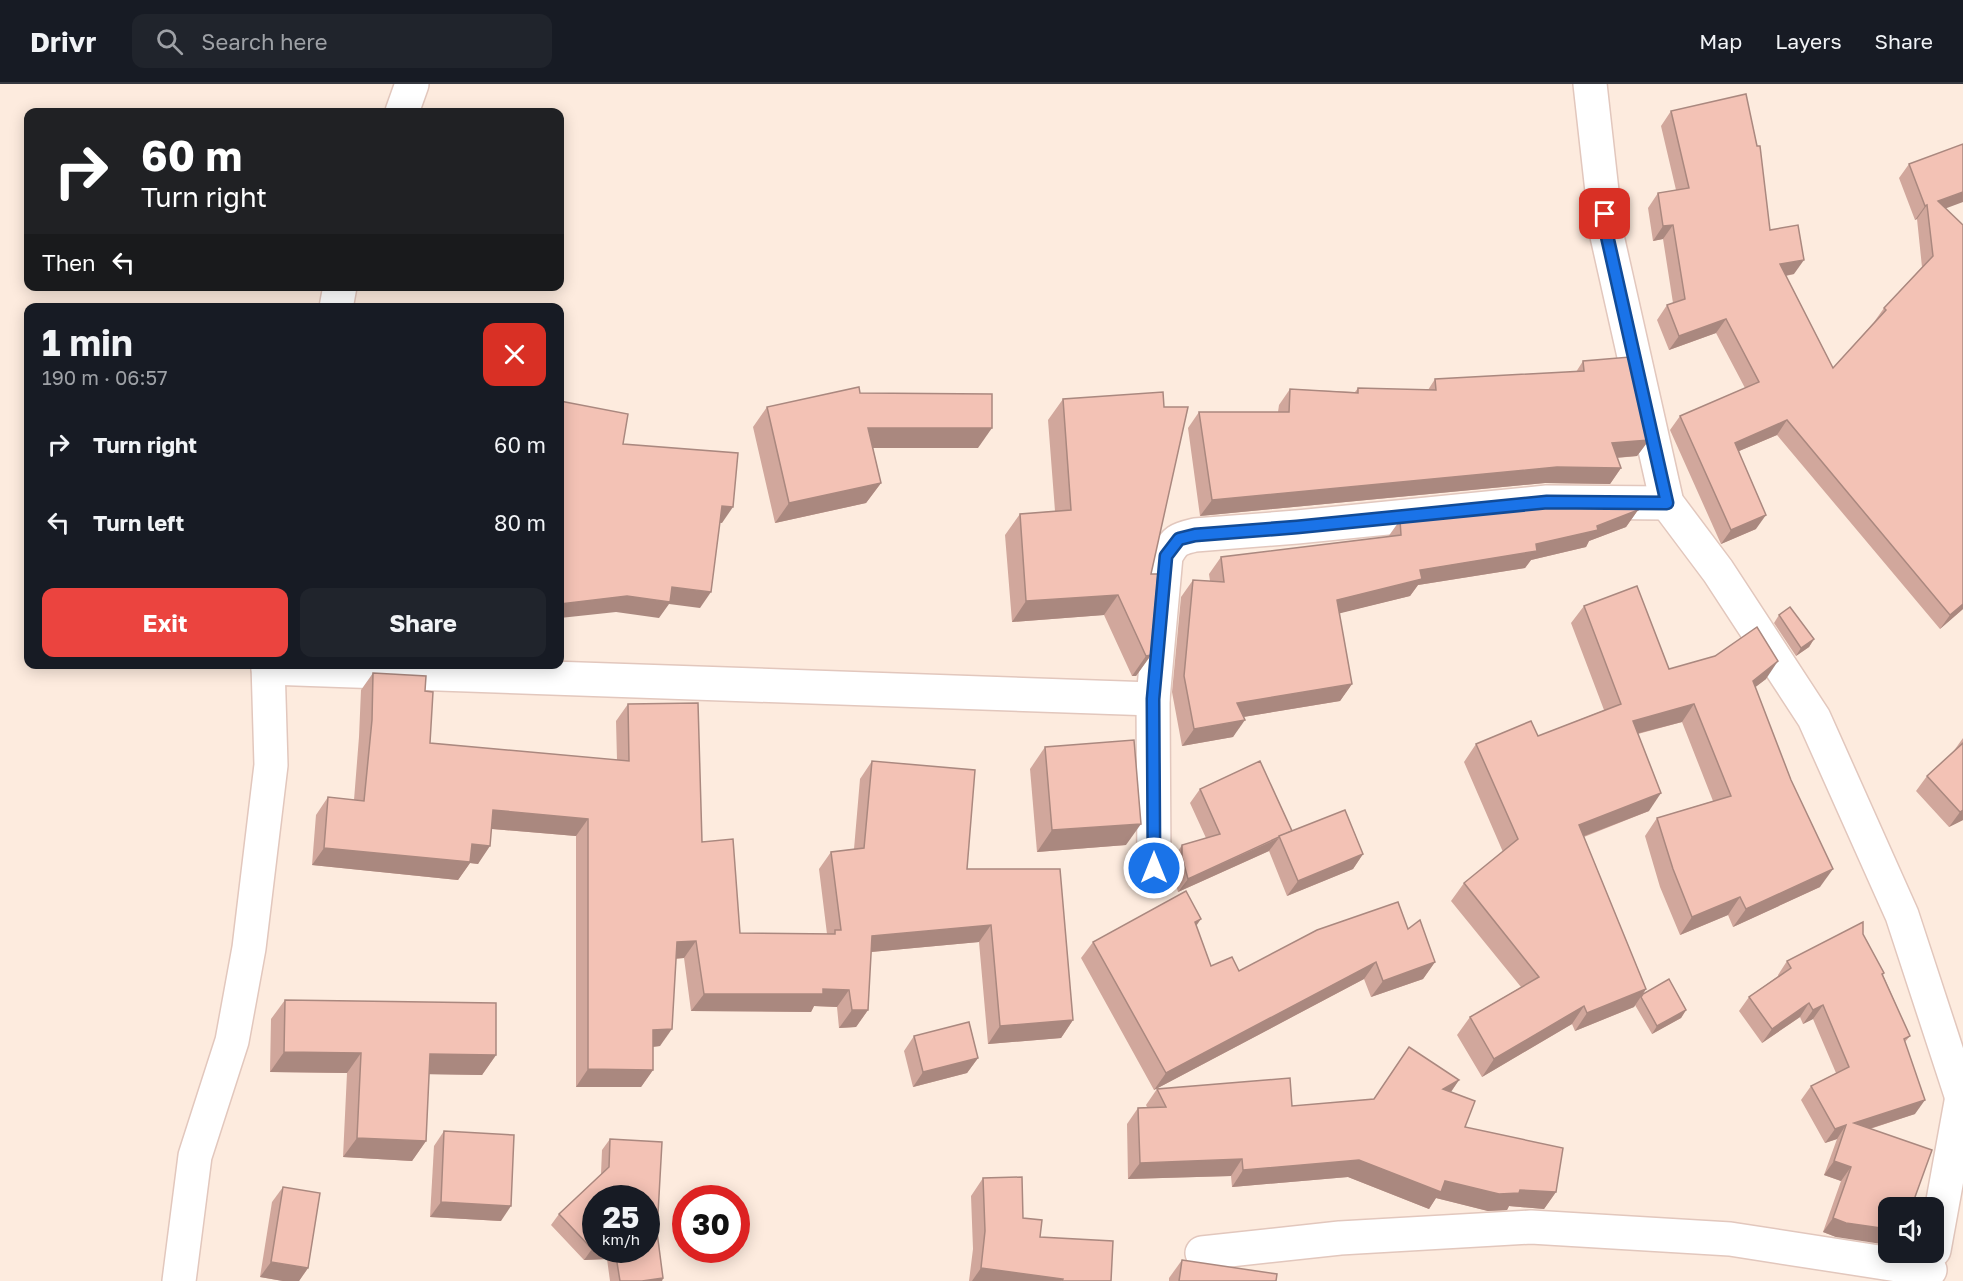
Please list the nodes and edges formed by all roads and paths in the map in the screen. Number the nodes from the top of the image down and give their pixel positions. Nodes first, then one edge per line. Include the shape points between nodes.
1 (412, 84) edge
2 (1590, 84) edge
3 (403, 108) edge
4 (1667, 503) junction
5 (268, 669) edge
6 (348, 669) edge
7 (1153, 699) junction
8 (1154, 868) dead end
9 (1962, 1093) edge
10 (1943, 1197) edge
11 (1202, 1253) dead end
12 (1878, 1257) edge
13 (179, 1281) edge

1 - 3 street
2 - 4 street via 1607,236
4 - 7 street via 1547,502 1179,539 1166,556
4 - 9 street via 1718,571 1815,718 1902,915
5 - 13 street via 271,765 249,948 232,1041 195,1156
6 - 7 street
7 - 8 street
9 - 10 street
11 - 12 street via 1340,1238 1531,1227 1730,1239

